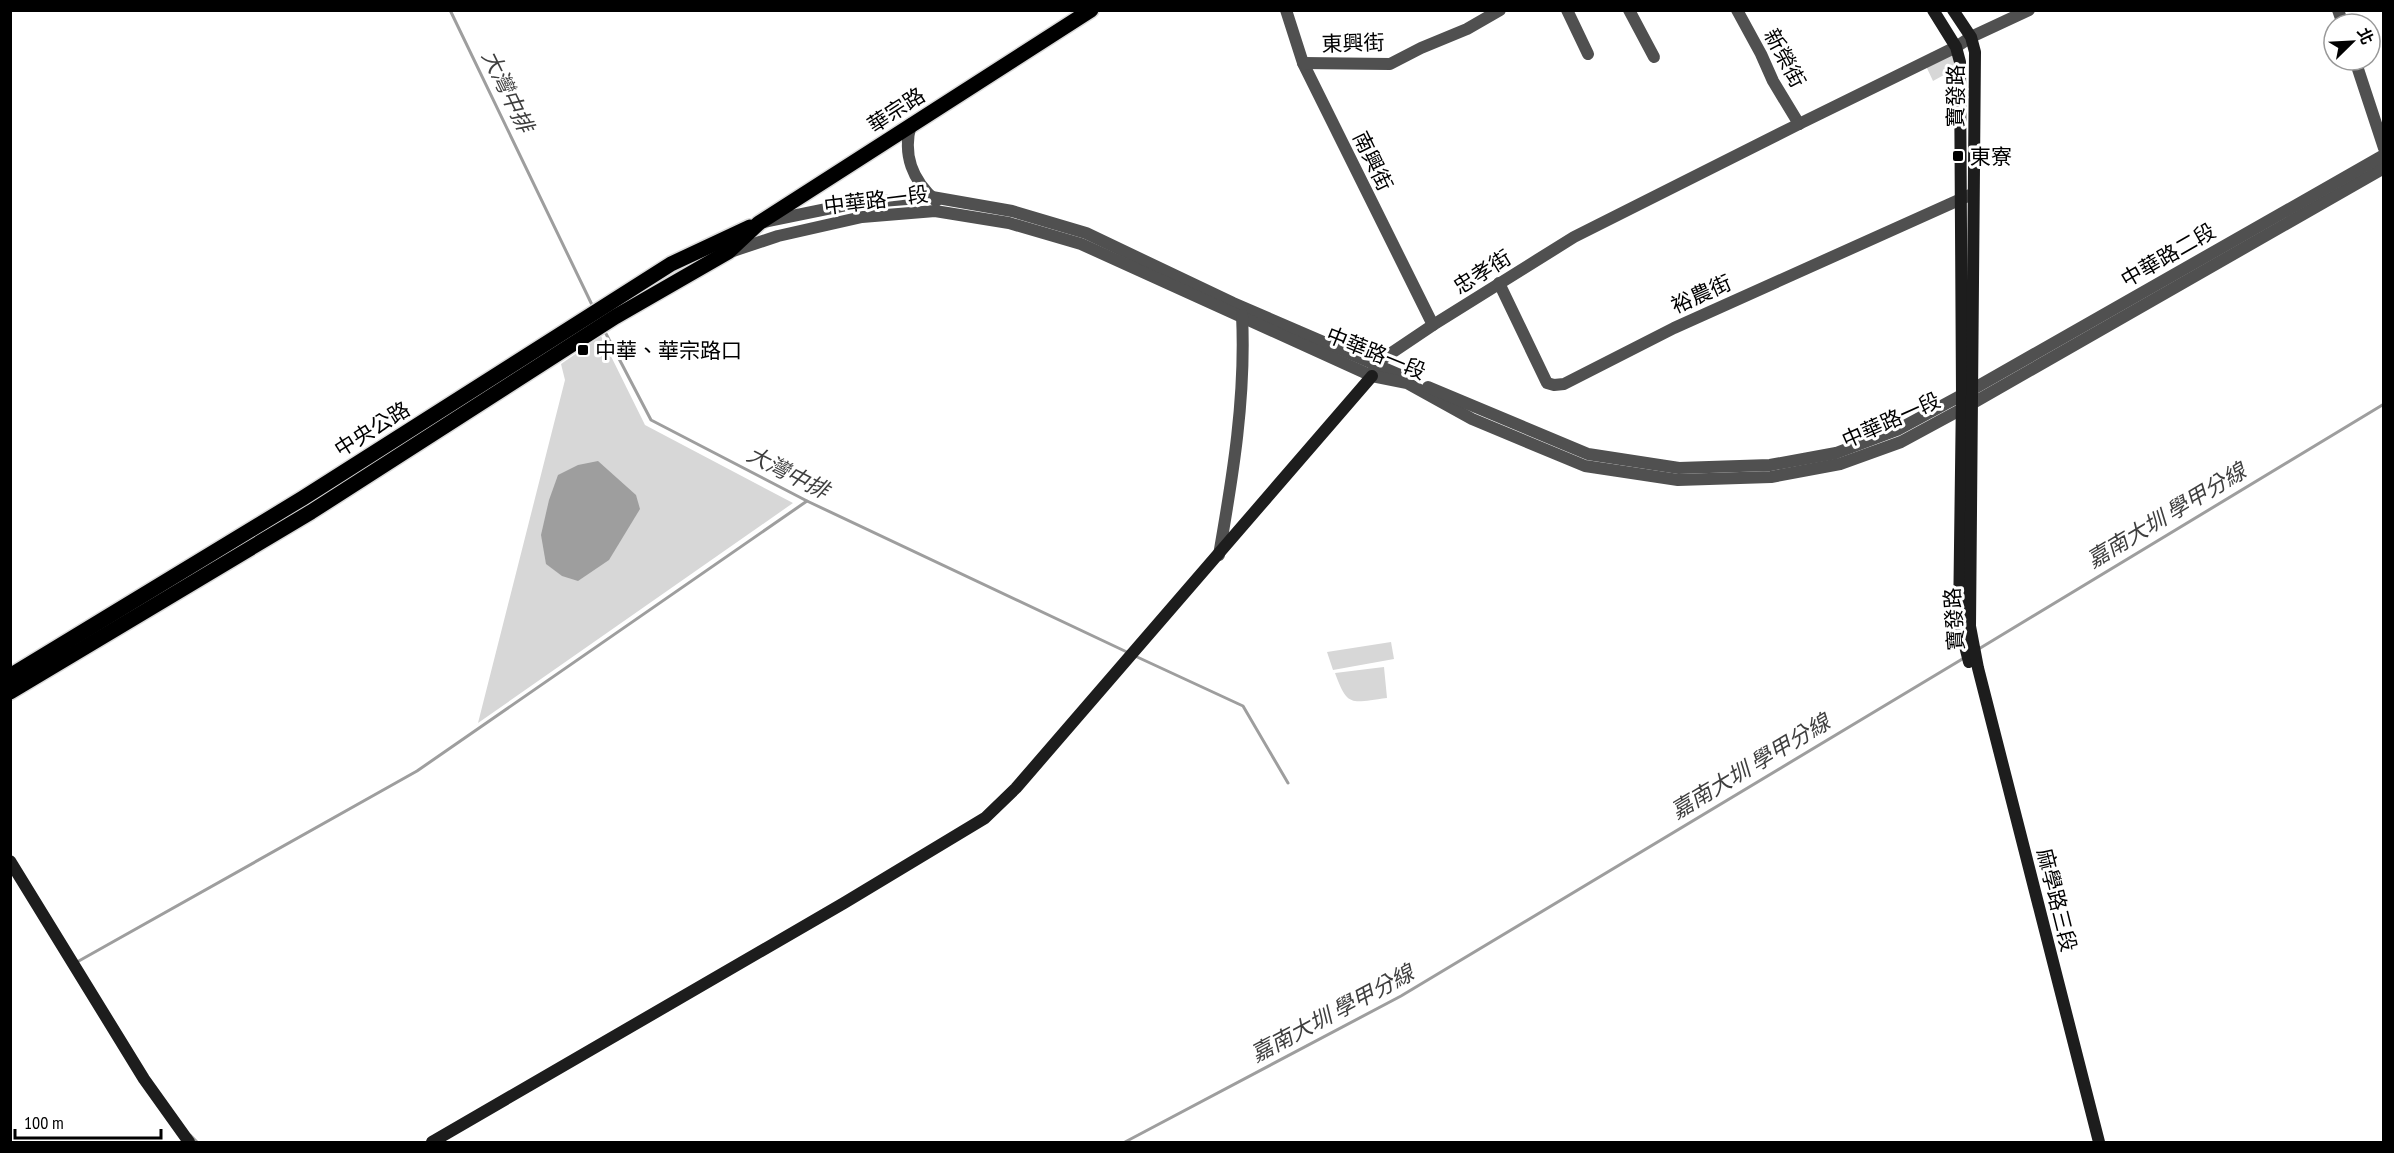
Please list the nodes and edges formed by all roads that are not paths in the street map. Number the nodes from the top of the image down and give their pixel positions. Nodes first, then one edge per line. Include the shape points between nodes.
1 (1091, 10) edge
2 (1286, 10) edge
3 (1500, 10) edge
4 (1567, 10) edge
5 (1629, 10) edge
6 (1737, 10) edge
7 (1933, 10) edge
8 (1953, 10) edge
9 (2029, 10) edge
10 (1971, 37) junction
11 (1956, 47) junction
12 (1588, 54) dead end
13 (1654, 57) dead end
14 (1303, 63) junction
15 (2359, 72) edge
16 (1799, 123) junction
17 (911, 124) junction
18 (2384, 148) edge
19 (2384, 154) edge
20 (2384, 168) edge
21 (1974, 194) junction
22 (932, 197) junction
23 (1962, 199) junction
24 (949, 212) junction
25 (759, 223) junction
26 (728, 252) junction
27 (1500, 284) junction
28 (1242, 315) junction
29 (1432, 325) junction
30 (1374, 370) junction
31 (1967, 392) junction
32 (1973, 403) junction
33 (1962, 409) junction
34 (1219, 555) junction
35 (1978, 668) junction
36 (10, 676) edge
37 (10, 692) edge
38 (10, 861) edge
39 (189, 1143) edge
40 (432, 1143) edge
41 (2099, 1143) edge

1 - 17 main road, 華宗路
2 - 14 street, 南興街
3 - 14 street, 東興街 via 1390,63
4 - 12 street
5 - 13 street
6 - 16 street, 新榮街
7 - 11 main road, 寶發路
8 - 10 main road, 寶發路
9 - 10 street, 忠孝街
10 - 11 street, 忠孝街
10 - 21 main road, 寶發路 via 1976,96
11 - 16 street, 忠孝街
11 - 23 main road, 寶發路 via 1960,62
14 - 29 street, 南興街
15 - 18 street
16 - 27 street, 忠孝街 via 1574,237
17 - 22 street via 907,139 911,170
17 - 25 main road, 華宗路
19 - 31 street, 中華路二段
20 - 32 street, 中華路二段
21 - 23 street, 裕農街
21 - 31 main road, 寶發路
22 - 24 street
22 - 25 street, 中華路一段 via 856,203
22 - 30 street, 中華路一段 via 1012,212 1086,233
23 - 27 street, 裕農街 via 1674,328 1564,384 1547,383
23 - 31 main road, 寶發路
24 - 26 street, 中華路一段 via 862,217
24 - 28 street, 中華路一段 via 1009,223 1081,244
25 - 26 main road, 華宗路
25 - 36 main road, 中央公路 via 671,264 303,498
26 - 37 main road, 中央公路 via 615,317 311,513
27 - 29 street, 忠孝街
28 - 30 street, 中華路一段
28 - 34 street via 1242,387
29 - 30 street, 忠孝街
30 - 31 street, 中華路一段 via 1588,454 1679,468 1770,465 1836,453 1897,430
30 - 33 street, 中華路一段 via 1407,383 1472,419 1585,466 1678,480 1771,477 1840,464 1901,442
30 - 34 main road, 忠孝街
31 - 32 main road, 寶發路
31 - 33 main road, 寶發路
32 - 33 street, 中華路一段
32 - 35 main road, 寶發路 via 1970,626
33 - 35 main road, 寶發路 via 1959,622 1969,662
34 - 40 main road, 忠孝街 via 1016,788 985,818
35 - 41 main road, 麻學路三段
38 - 39 main road via 144,1079

